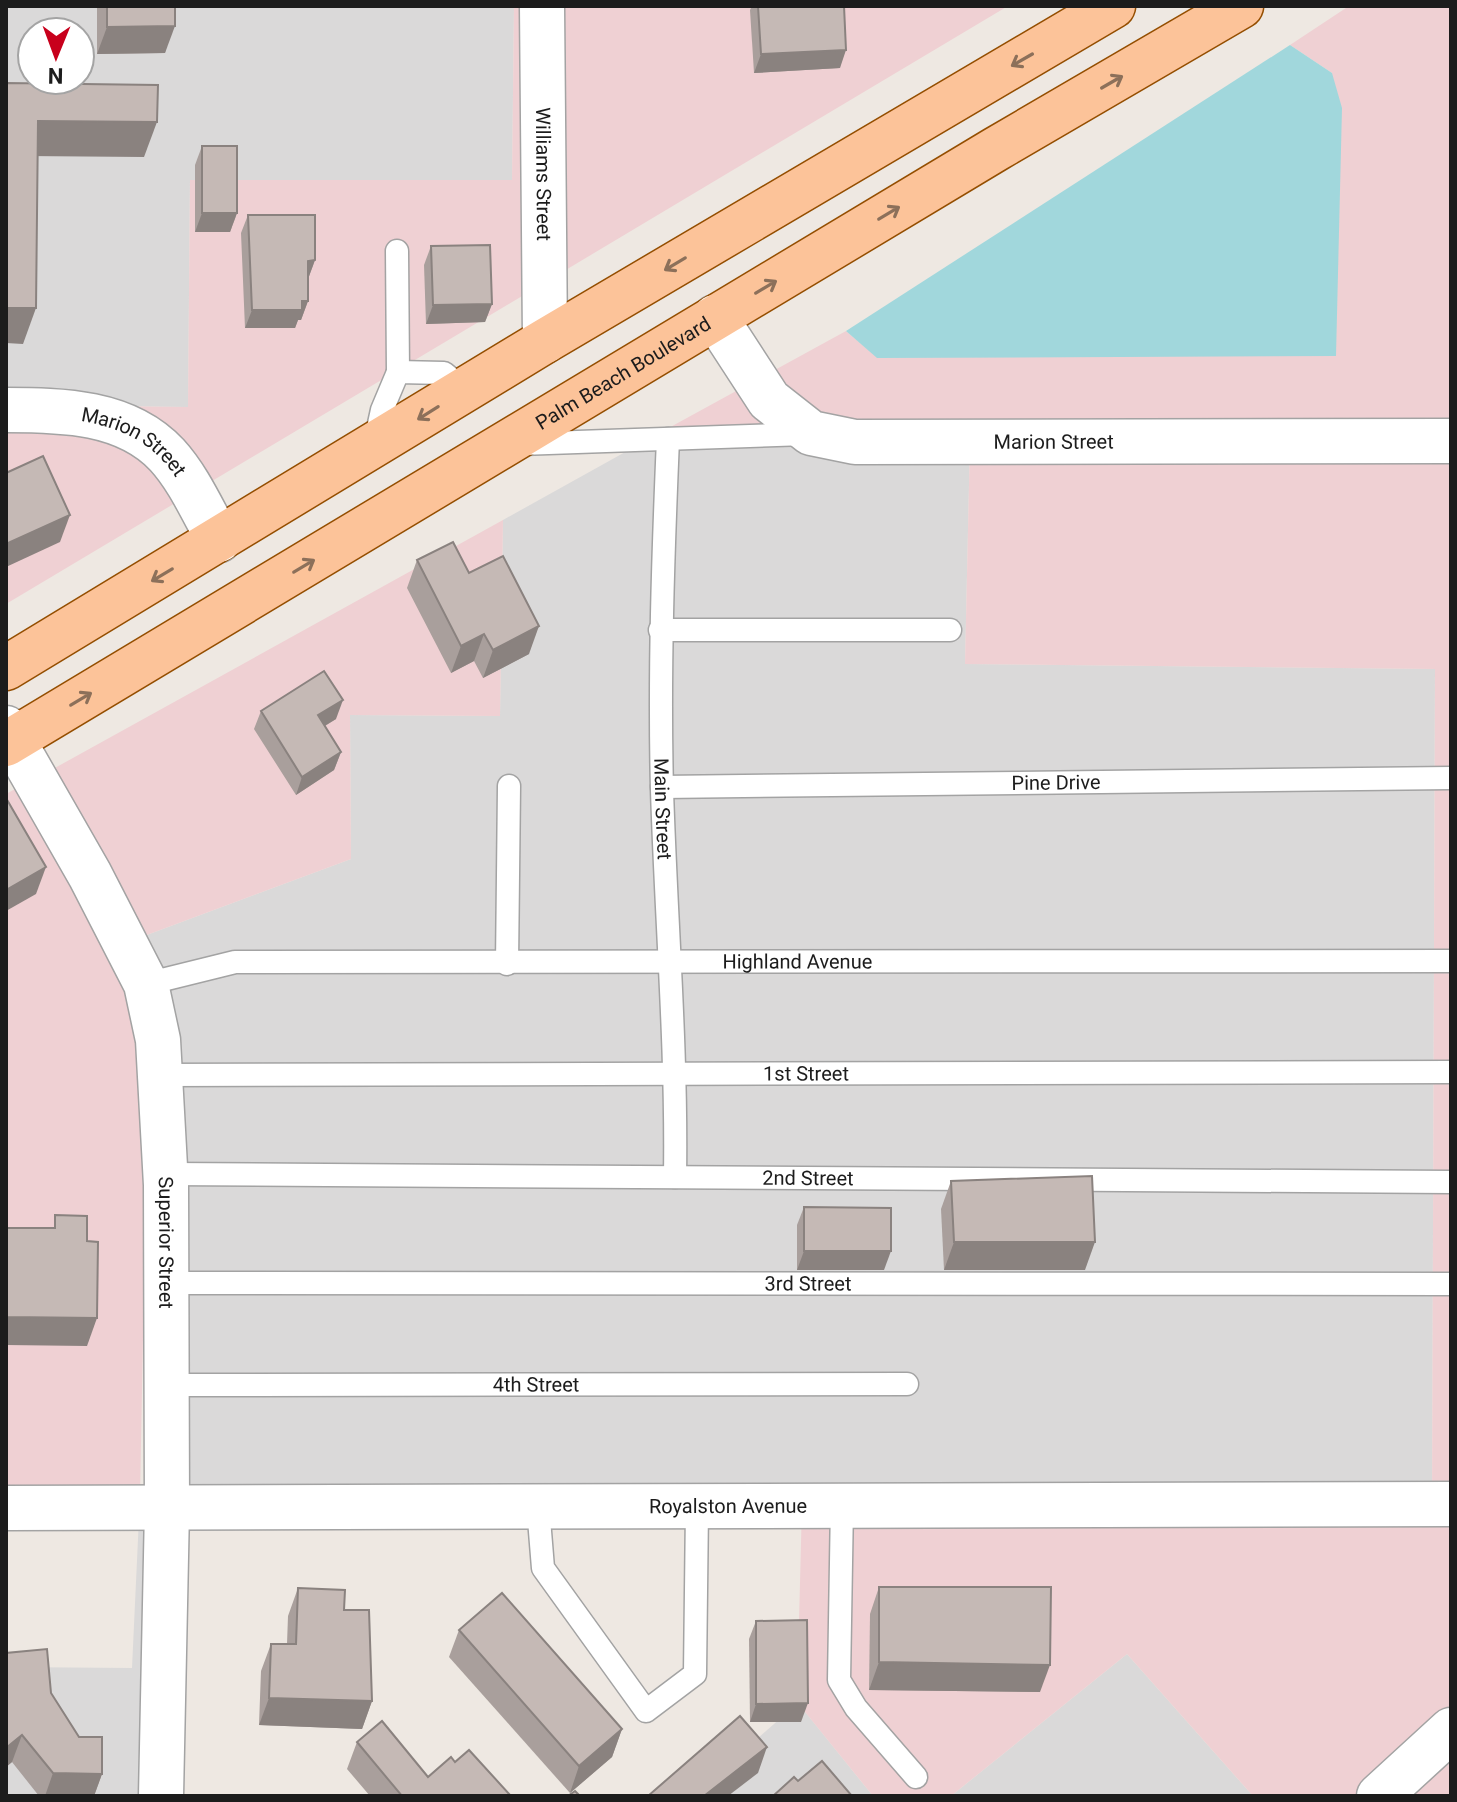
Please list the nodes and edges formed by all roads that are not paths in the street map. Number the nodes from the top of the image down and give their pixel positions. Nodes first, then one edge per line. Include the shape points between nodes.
1 (542, 6) edge
2 (1113, 6) edge
3 (1241, 6) edge
4 (1071, 18) edge
5 (996, 149) junction
6 (397, 251) dead end
7 (715, 317) junction
8 (545, 341) junction
9 (398, 372) junction
10 (465, 390) junction
11 (6, 410) edge
12 (811, 433) junction
13 (668, 439) junction
14 (1451, 441) edge
15 (508, 444) junction
16 (374, 446) junction
17 (219, 540) junction
18 (660, 630) junction
19 (950, 630) dead end
20 (6, 668) edge
21 (9, 737) edge
22 (1451, 778) edge
23 (509, 786) dead end
24 (662, 787) junction
25 (1451, 961) edge
26 (668, 963) junction
27 (507, 964) junction
28 (146, 984) junction
29 (1451, 1072) edge
30 (677, 1073) junction
31 (162, 1075) junction
32 (166, 1174) junction
33 (675, 1177) junction
34 (1451, 1182) edge
35 (166, 1283) junction
36 (1451, 1284) edge
37 (907, 1384) dead end
38 (164, 1385) junction
39 (842, 1504) junction
40 (1451, 1504) edge
41 (538, 1507) junction
42 (6, 1508) edge
43 (697, 1508) junction
44 (167, 1509) junction
45 (1451, 1730) edge
46 (916, 1777) dead end
47 (161, 1796) edge
48 (1380, 1796) edge

1 - 8 street, Williams Street
2 - 4 main road
5 -> 3 main road, Palm Beach Boulevard
4 - 5 main road via 1066,64
4 -> 8 main road
7 -> 5 main road, Palm Beach Boulevard
6 - 9 lane
7 - 12 street, Marion Street via 769,400
7 - 15 main road, Palm Beach Boulevard
8 - 10 main road
9 - 10 lane via 444,373
9 - 16 lane
10 -> 16 main road
11 - 17 street, Marion Street via 76,411 126,425 167,454
12 - 13 lane
12 - 14 street, Marion Street via 855,442
13 - 15 lane
13 - 18 lane, Main Street
21 -> 15 main road, Palm Beach Boulevard
16 - 17 main road
17 -> 20 main road
18 - 19 lane
18 - 24 lane, Main Street
21 - 28 street, Superior Street
22 - 24 lane, Pine Drive
23 - 27 lane
24 - 26 lane, Main Street
25 - 26 lane, Highland Avenue
26 - 27 lane, Highland Avenue
26 - 30 lane, Main Street
27 - 28 lane, Highland Avenue via 235,962
28 - 31 street, Superior Street
29 - 30 lane, 1st Street
30 - 31 lane, 1st Street
30 - 33 lane, Main Street
31 - 32 street, Superior Street
32 - 33 lane, 2nd Street
32 - 35 street, Superior Street
33 - 34 lane, 2nd Street
35 - 36 lane, 3rd Street
35 - 38 street, Superior Street
37 - 38 lane, 4th Street
38 - 44 street, Superior Street
39 - 40 street, Royalston Avenue
39 - 43 street, Royalston Avenue
39 - 46 lane via 839,1680 856,1708
41 - 43 street, Royalston Avenue
41 - 43 lane via 543,1568 646,1711 695,1674
41 - 44 street, Royalston Avenue
42 - 44 street, Royalston Avenue
44 - 47 street, Superior Street
45 - 48 street

